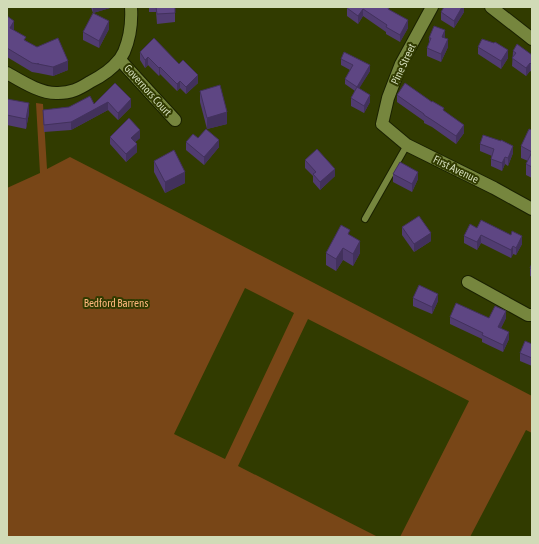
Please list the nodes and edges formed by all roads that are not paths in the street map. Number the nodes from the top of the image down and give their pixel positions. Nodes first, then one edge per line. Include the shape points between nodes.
1 (131, 7) edge
2 (491, 7) edge
3 (426, 9) edge
4 (532, 39) edge
5 (120, 60) junction
6 (7, 73) edge
7 (175, 120) dead end
8 (382, 124) joint
9 (407, 145) junction
10 (532, 209) edge
11 (365, 219) dead end
12 (468, 282) dead end
13 (532, 315) edge

1 - 5 street via 130,33
2 - 4 street
3 - 8 street, Pine Street via 401,64 388,98
5 - 6 street via 98,78 72,92 57,94 40,90
5 - 7 street, Governors Court
8 - 9 street, First Avenue
9 - 10 street, First Avenue
9 - 11 lane
12 - 13 street

